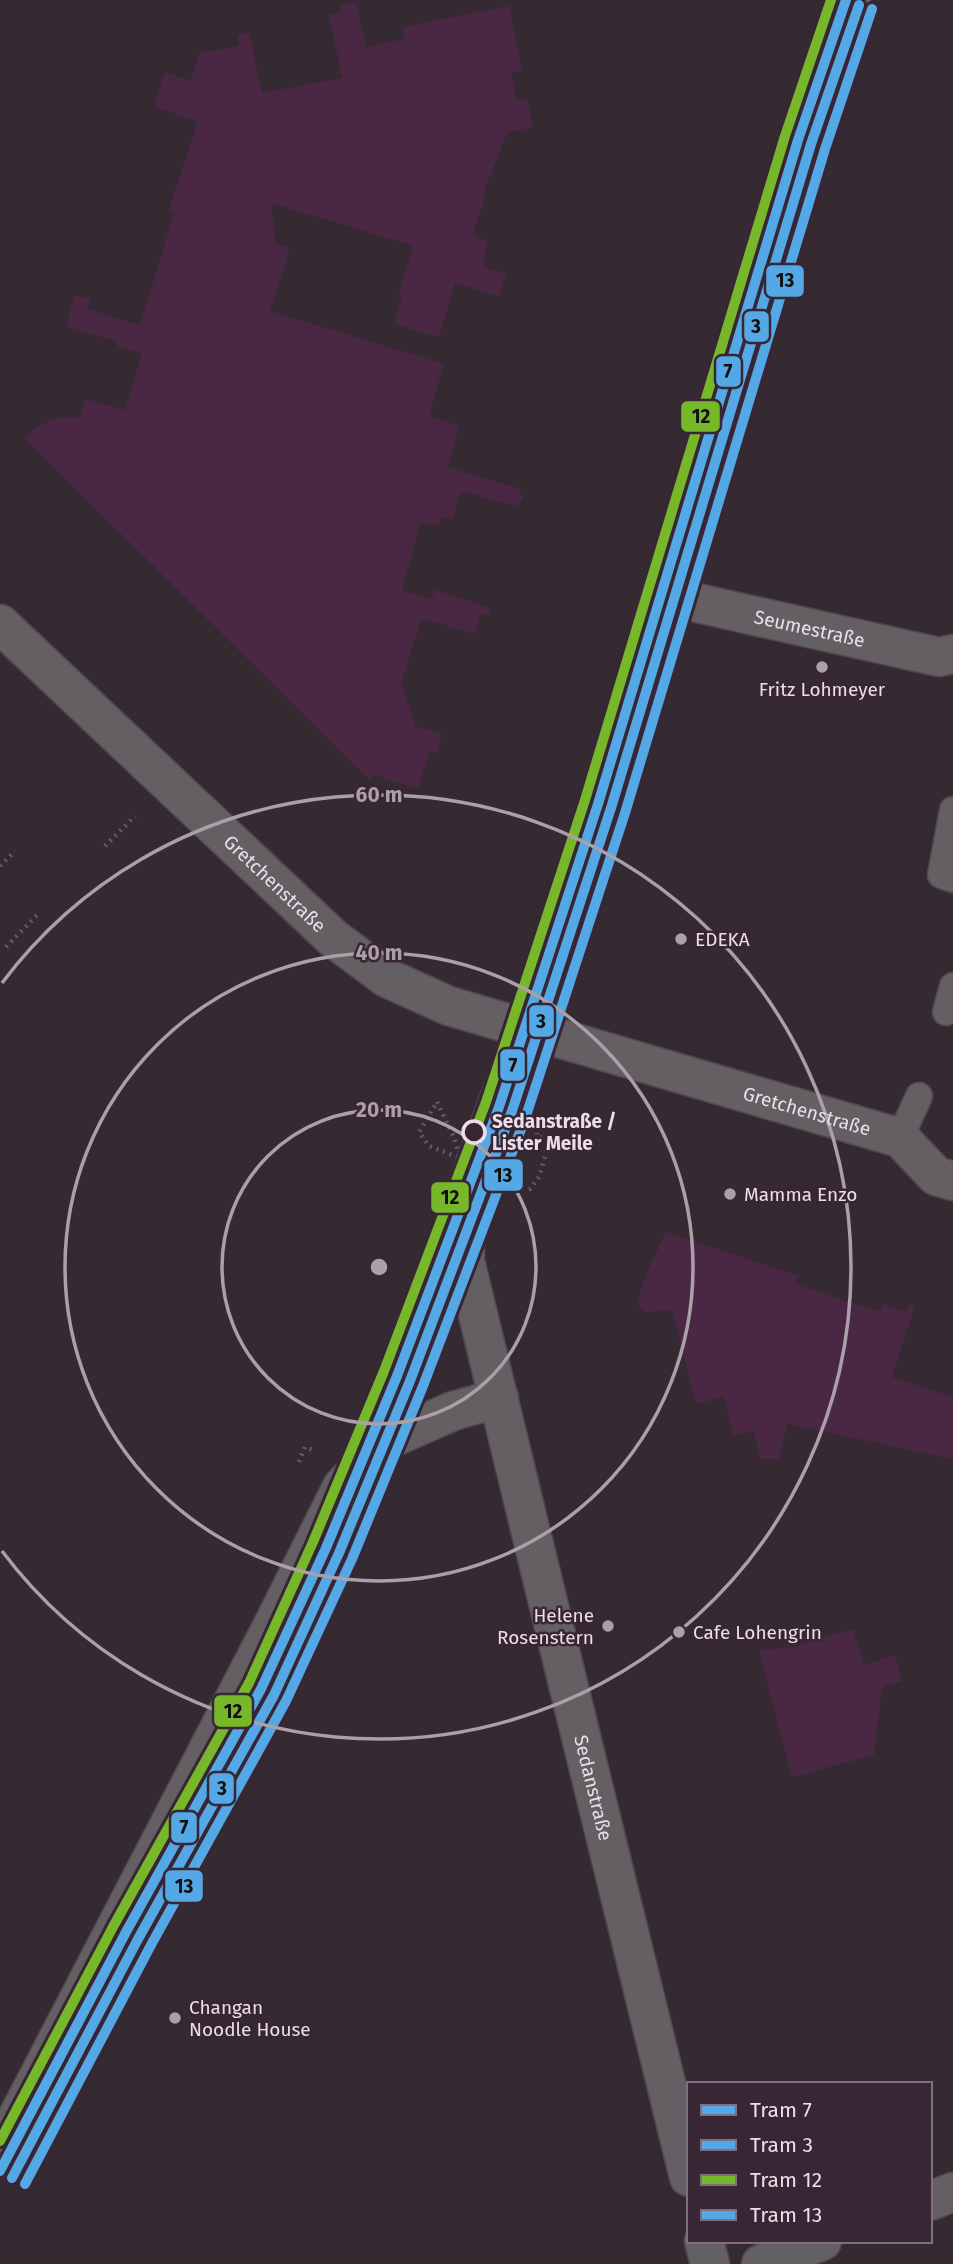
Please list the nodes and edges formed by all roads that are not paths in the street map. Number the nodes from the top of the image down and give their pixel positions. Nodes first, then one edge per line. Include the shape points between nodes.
1 (851, 0) edge
2 (667, 596) junction
3 (0, 624) edge
4 (953, 654) edge
5 (953, 810) edge
6 (953, 879) edge
7 (953, 986) edge
8 (946, 1012) dead end
9 (534, 1029) junction
10 (919, 1096) dead end
11 (900, 1138) junction
12 (953, 1181) edge
13 (499, 1398) junction
14 (0, 2151) edge
15 (687, 2169) edge
16 (953, 2192) edge
17 (932, 2200) edge
18 (705, 2243) edge
19 (817, 2243) edge
20 (710, 2264) edge
21 (761, 2264) edge

1 - 2 street, Sedanstraße
2 - 4 street, Seumestraße via 939,657
2 - 9 street, Sedanstraße
3 - 9 street, Gretchenstraße via 333,938 387,978 449,1006
5 - 6 lane via 941,875
7 - 8 lane
9 - 11 street, Gretchenstraße
9 - 13 street, Sedanstraße via 504,1086 465,1193 465,1261
10 - 11 lane
11 - 12 street via 936,1176
13 - 14 street via 453,1410 385,1441 342,1487
13 - 15 street, Sedanstraße
16 - 17 street
18 - 20 street
19 - 21 street

